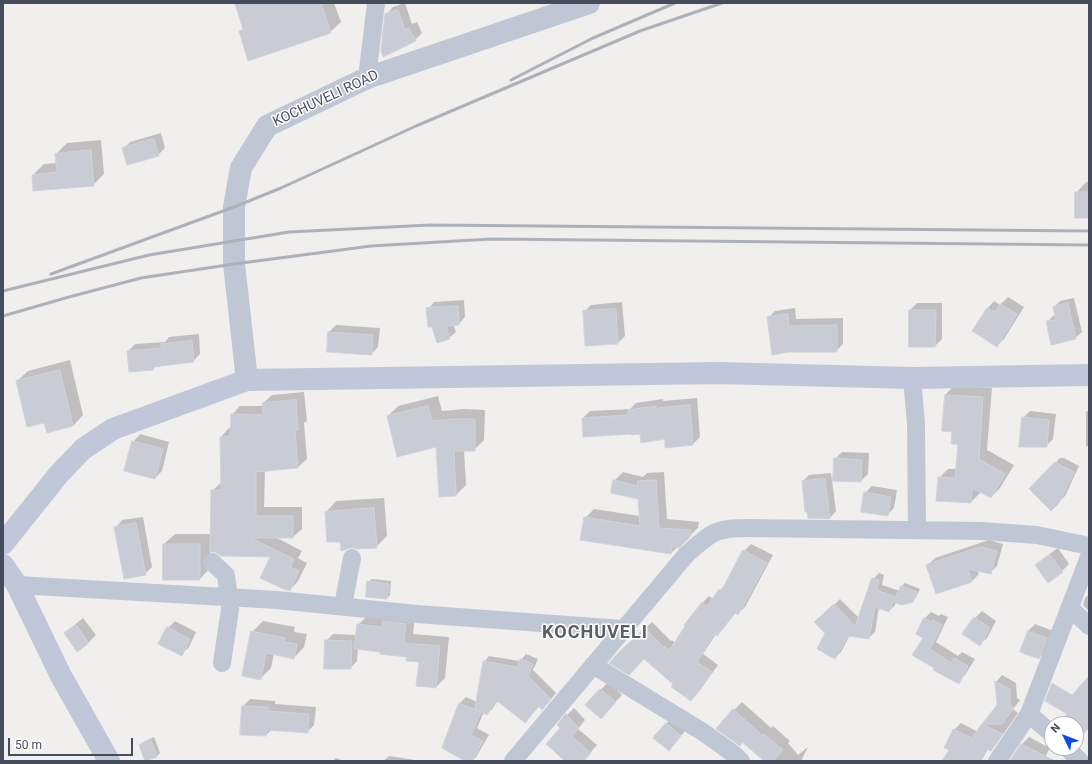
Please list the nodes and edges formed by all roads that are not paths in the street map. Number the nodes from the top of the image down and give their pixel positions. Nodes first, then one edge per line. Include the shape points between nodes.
1 (376, 3) edge
2 (589, 3) edge
3 (367, 78) junction
4 (1089, 375) edge
5 (912, 378) junction
6 (247, 380) junction
7 (917, 530) junction
8 (3, 544) edge
9 (1089, 546) edge
10 (1089, 556) edge
11 (352, 558) dead end
12 (212, 562) dead end
13 (3, 565) edge
14 (17, 585) junction
15 (229, 597) junction
16 (343, 606) junction
17 (1070, 608) junction
18 (1089, 626) edge
19 (623, 629) junction
20 (222, 662) dead end
21 (593, 665) junction
22 (1029, 714) junction
23 (1044, 727) edge
24 (109, 761) edge
25 (513, 761) edge
26 (741, 761) edge
27 (997, 761) edge

1 - 3 street
2 - 3 street, KOCHUVELI ROAD
3 - 6 street, KOCHUVELI ROAD via 267,126 241,168 234,207 234,264
4 - 5 main road
5 - 6 main road via 718,373
5 - 7 street via 916,424
6 - 8 main road via 113,429 83,449 59,474
7 - 9 street via 982,530 1037,535
7 - 19 street via 748,528 716,532 686,555
10 - 17 street
11 - 16 street
12 - 15 street via 226,575
13 - 14 main road
14 - 15 street
14 - 24 main road via 61,676
15 - 16 street
15 - 20 street via 230,609
16 - 19 street
17 - 18 street
17 - 22 street
19 - 21 street
21 - 25 street
21 - 26 street via 703,732
22 - 23 street
22 - 27 street

